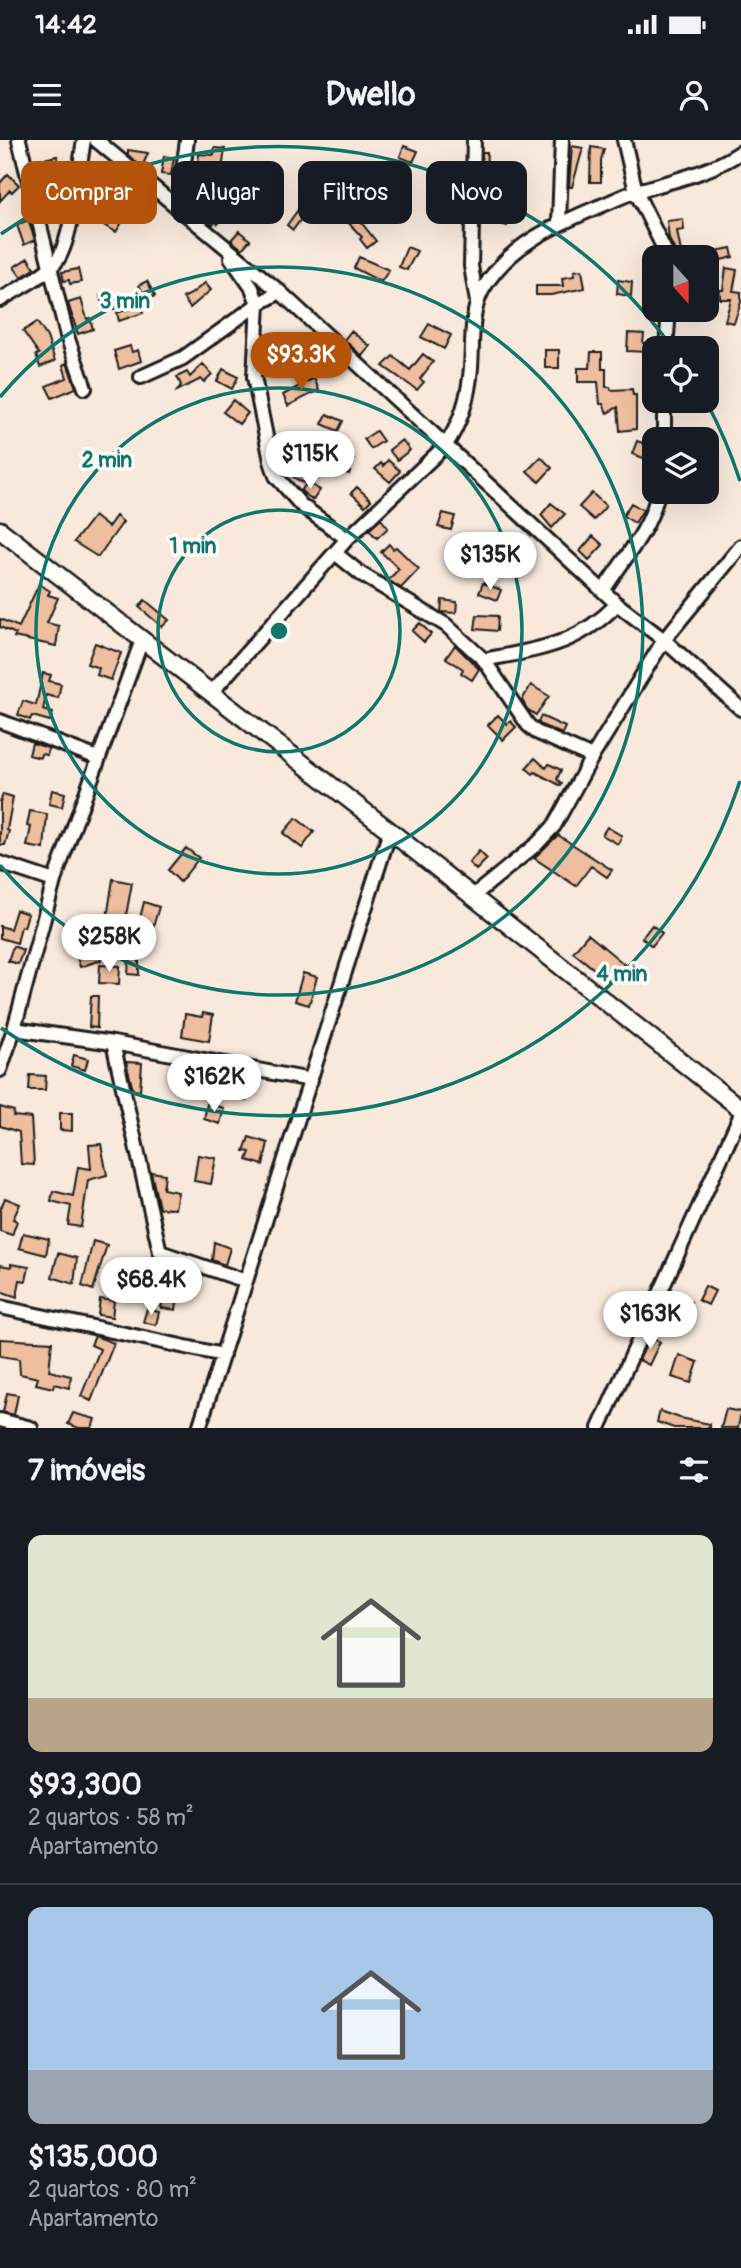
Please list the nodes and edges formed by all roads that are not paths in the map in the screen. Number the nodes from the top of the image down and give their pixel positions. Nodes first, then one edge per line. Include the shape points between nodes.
1 (19, 140) edge
2 (84, 140) edge
3 (96, 140) edge
4 (187, 140) edge
5 (474, 140) edge
6 (562, 140) edge
7 (624, 140) edge
8 (741, 152) edge
9 (184, 161) edge
10 (636, 192) junction
11 (171, 203) edge
12 (559, 223) junction
13 (196, 224) edge
14 (221, 244) junction
15 (662, 245) edge
16 (52, 266) junction
17 (280, 292) junction
18 (0, 300) edge
19 (477, 303) junction
20 (258, 304) junction
21 (141, 377) dead end
22 (85, 388) dead end
23 (445, 446) junction
24 (654, 504) edge
25 (0, 530) edge
26 (347, 539) junction
27 (741, 546) edge
28 (335, 553) junction
29 (603, 591) junction
30 (617, 604) junction
31 (142, 640) junction
32 (664, 640) junction
33 (484, 660) junction
34 (211, 693) junction
35 (741, 709) edge
36 (0, 721) edge
37 (592, 757) junction
38 (98, 758) junction
39 (390, 831) junction
40 (0, 863) edge
41 (54, 881) junction
42 (473, 896) junction
43 (8, 1034) edge
44 (113, 1043) junction
45 (0, 1070) edge
46 (311, 1080) junction
47 (741, 1112) edge
48 (246, 1281) junction
49 (0, 1307) edge
50 (223, 1355) junction
51 (0, 1420) edge
52 (31, 1428) edge
53 (199, 1428) edge
54 (599, 1428) edge

1 - 16 street
2 - 16 street via 72,212 61,253
3 - 11 street
4 - 9 street
5 - 19 street via 471,266
6 - 12 street
7 - 10 street
8 - 10 street via 671,183
10 - 12 street
10 - 15 street
12 - 19 street via 504,262
13 - 14 street
14 - 17 street
14 - 20 street via 253,288
16 - 18 street
16 - 22 street via 67,336
17 - 20 street
17 - 23 street
19 - 23 street via 466,401 457,429
20 - 21 street via 183,358
20 - 26 street via 254,377 276,476 301,505
23 - 26 street
23 - 29 street
24 - 29 street via 648,524
25 - 31 main road
26 - 28 street
27 - 32 street
28 - 33 street via 360,574 446,625
28 - 34 street
29 - 30 street
30 - 32 street
30 - 33 street via 599,622 566,640
31 - 34 main road
31 - 38 street
32 - 35 street
32 - 37 street
33 - 37 street via 528,725
34 - 39 main road
36 - 38 street
37 - 42 street via 554,826
38 - 41 street
39 - 42 main road
39 - 46 street
40 - 41 street
41 - 43 street
42 - 47 main road
43 - 44 street
43 - 45 street
44 - 46 street
44 - 48 street via 160,1252
46 - 48 street
47 - 54 street
48 - 50 street
49 - 50 street
50 - 53 street
51 - 52 street

